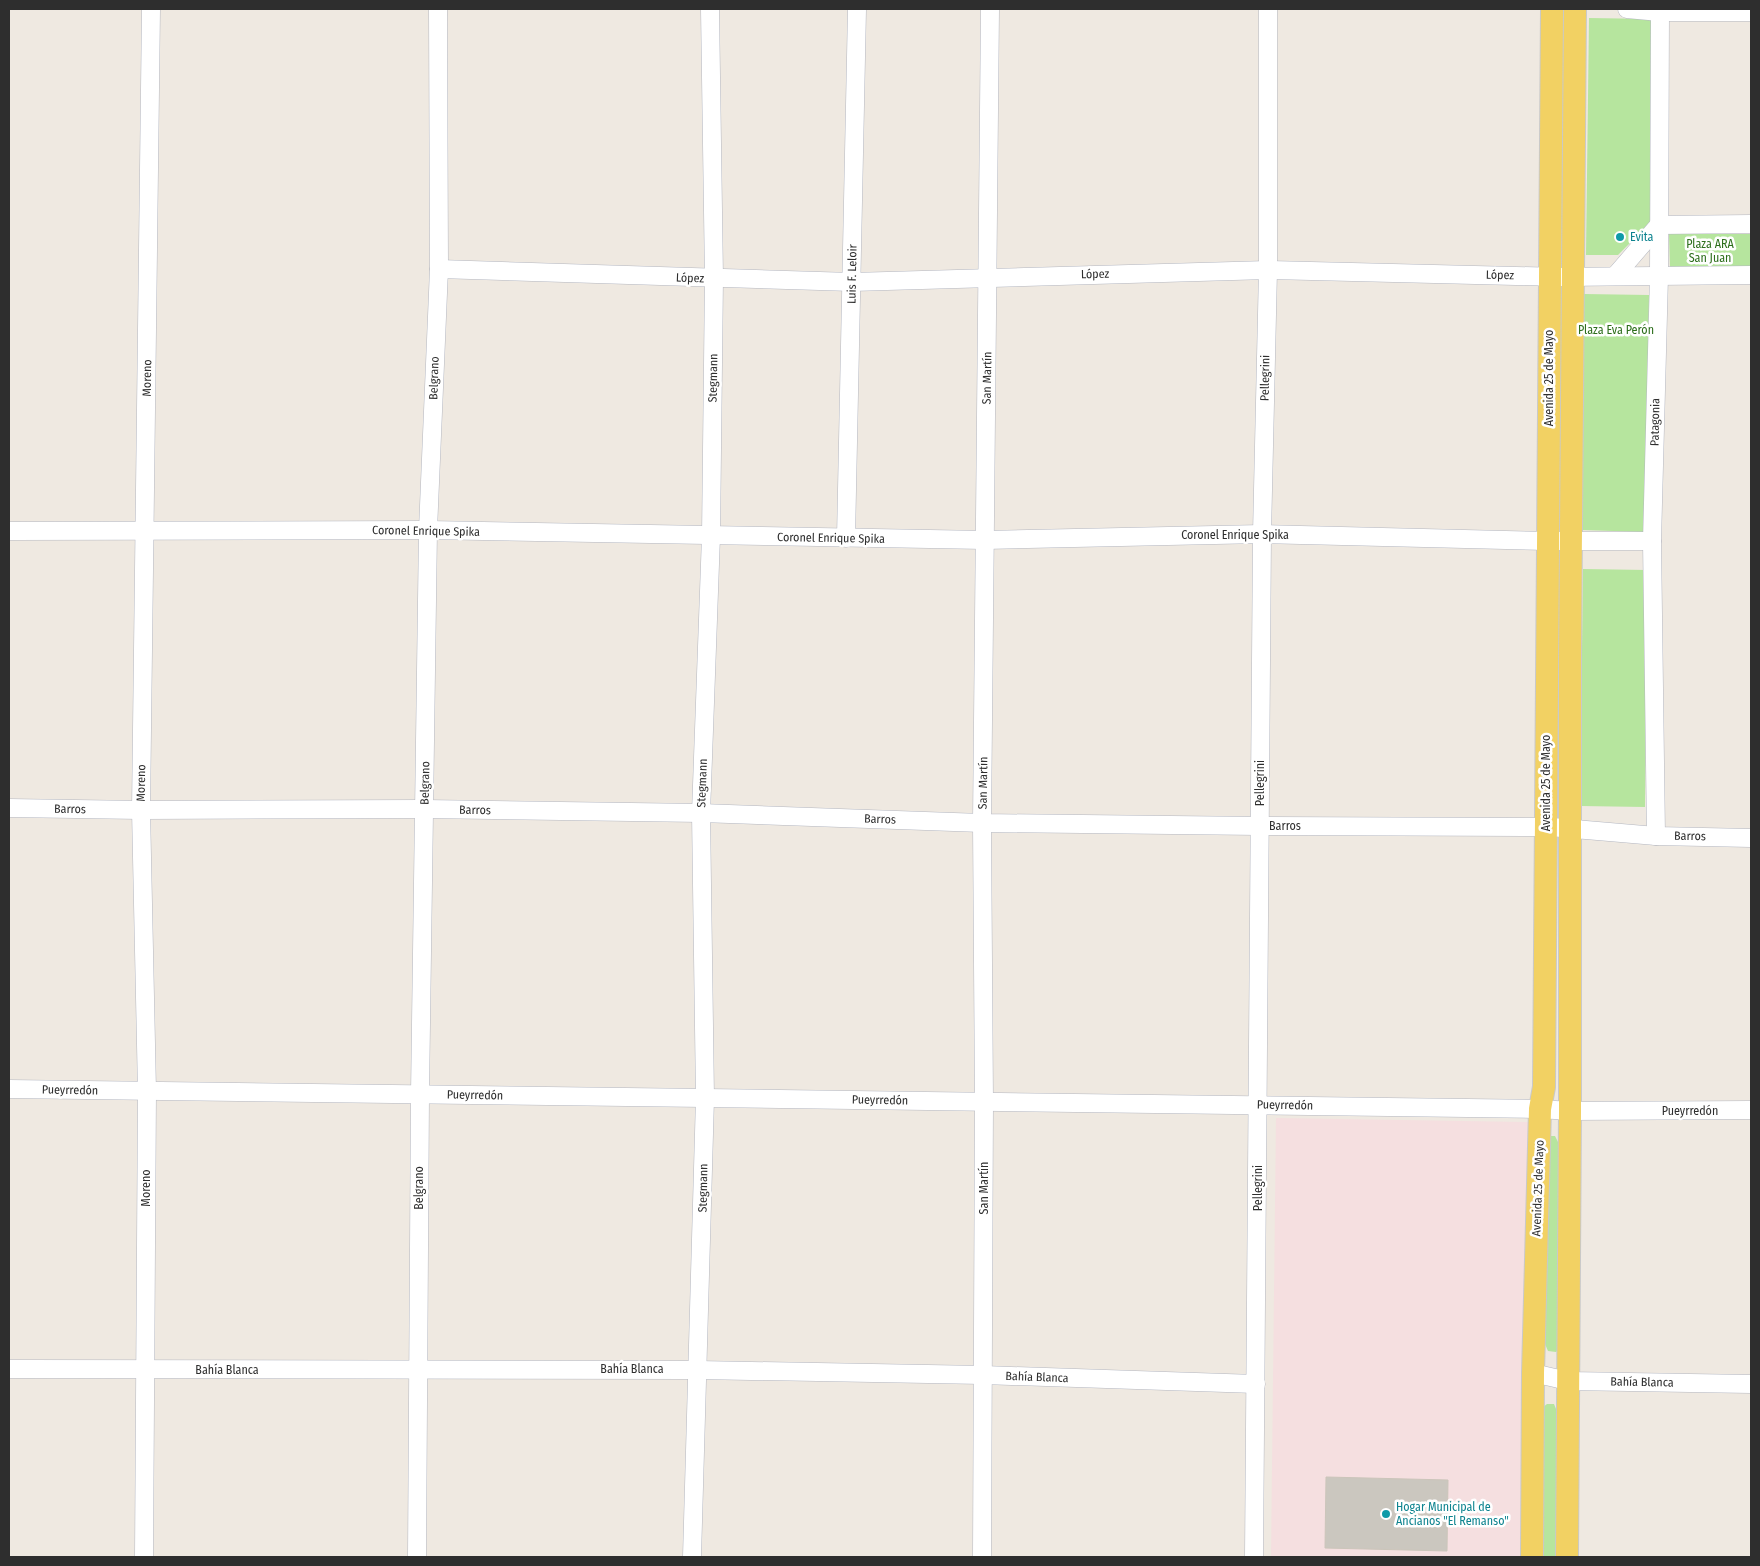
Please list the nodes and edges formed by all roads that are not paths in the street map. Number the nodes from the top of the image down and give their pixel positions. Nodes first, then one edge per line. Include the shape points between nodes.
1 (150, 9) edge
2 (438, 9) edge
3 (710, 9) edge
4 (857, 9) edge
5 (990, 9) edge
6 (1268, 9) edge
7 (1552, 9) edge
8 (1575, 9) edge
9 (1627, 9) edge
10 (1660, 10) edge
11 (1751, 12) edge
12 (1751, 224) edge
13 (1659, 225) junction
14 (439, 269) junction
15 (1268, 270) junction
16 (1751, 275) edge
17 (1615, 276) junction
18 (1659, 276) junction
19 (988, 277) junction
20 (1550, 277) junction
21 (1573, 277) junction
22 (714, 278) junction
23 (852, 282) junction
24 (145, 529) junction
25 (428, 530) junction
26 (9, 531) edge
27 (1262, 534) junction
28 (711, 536) junction
29 (846, 538) junction
30 (985, 540) junction
31 (1548, 541) junction
32 (1571, 541) junction
33 (1652, 541) junction
34 (9, 808) edge
35 (425, 809) junction
36 (140, 810) junction
37 (701, 813) junction
38 (982, 822) junction
39 (1260, 826) junction
40 (1546, 827) junction
41 (1570, 828) junction
42 (1656, 836) junction
43 (1751, 838) edge
44 (9, 1089) edge
45 (147, 1091) junction
46 (420, 1094) junction
47 (705, 1098) junction
48 (984, 1102) junction
49 (1258, 1105) junction
50 (1540, 1108) junction
51 (1751, 1110) edge
52 (1570, 1111) junction
53 (419, 1368) junction
54 (9, 1369) edge
55 (145, 1370) junction
56 (698, 1370) junction
57 (1533, 1373) junction
58 (982, 1375) junction
59 (1568, 1381) junction
60 (1256, 1384) junction
61 (1751, 1384) edge
62 (144, 1557) edge
63 (417, 1557) edge
64 (692, 1557) edge
65 (982, 1557) edge
66 (1254, 1557) edge
67 (1532, 1557) edge
68 (1567, 1557) edge

1 - 24 street, Moreno
2 - 14 street, Belgrano
3 - 22 street, Stegmann
4 - 23 street, Luis F. Leloir
5 - 19 street, San Martín
6 - 15 street, Pellegrini
7 - 20 main road, Avenida 25 de Mayo
8 - 21 main road, Avenida 25 de Mayo
9 - 10 street
10 - 11 street
10 - 13 street, Patagonia
12 - 13 street
13 - 17 street
13 - 18 street, Patagonia
14 - 22 street, López
14 - 25 street, Belgrano
15 - 19 street, López
15 - 20 street, López
15 - 27 street, Pellegrini
16 - 18 street, López
17 - 18 street, López
17 - 21 street, López
18 - 33 street, Patagonia
19 - 23 street, López
19 - 30 street, San Martín
20 - 21 street, López
20 - 31 main road, Avenida 25 de Mayo
21 - 32 main road, Avenida 25 de Mayo
22 - 23 street, López
22 - 28 street, Stegmann
23 - 29 street, Luis F. Leloir
24 - 25 street, Coronel Enrique Spika
24 - 26 street, Coronel Enrique Spika
24 - 36 street, Moreno
25 - 28 street, Coronel Enrique Spika
25 - 35 street, Belgrano
27 - 30 street, Coronel Enrique Spika
27 - 31 street, Coronel Enrique Spika
27 - 39 street, Pellegrini
28 - 29 street, Coronel Enrique Spika
28 - 37 street, Stegmann
29 - 30 street, Coronel Enrique Spika
30 - 38 street, San Martín
31 - 32 street, Coronel Enrique Spika
31 - 40 main road, Avenida 25 de Mayo
32 - 33 street, Coronel Enrique Spika
32 - 41 main road, Avenida 25 de Mayo
33 - 42 street, Patagonia
34 - 36 street, Barros
35 - 36 street, Barros
35 - 37 street, Barros
35 - 46 street, Belgrano
36 - 45 street, Moreno
37 - 38 street, Barros
37 - 47 street, Stegmann
38 - 39 street, Barros
38 - 48 street, San Martín
39 - 40 street, Barros
39 - 49 street, Pellegrini
40 - 41 street, Barros
40 - 50 main road, Avenida 25 de Mayo via 1544,1087
41 - 42 street, Barros
41 - 52 main road, Avenida 25 de Mayo
42 - 43 street, Barros
44 - 45 street, Pueyrredón
45 - 46 street, Pueyrredón
45 - 55 street, Moreno
46 - 47 street, Pueyrredón
46 - 53 street, Belgrano
47 - 48 street, Pueyrredón
47 - 56 street, Stegmann
48 - 49 street, Pueyrredón
48 - 58 street, San Martín
49 - 50 street, Pueyrredón
49 - 60 street, Pellegrini
50 - 52 street, Pueyrredón
50 - 57 main road, Avenida 25 de Mayo
51 - 52 street, Pueyrredón
52 - 59 main road, Avenida 25 de Mayo
53 - 55 street, Bahía Blanca
53 - 56 street, Bahía Blanca
53 - 63 street, Belgrano
54 - 55 street, Bahía Blanca
55 - 62 street, Moreno
56 - 58 street, Bahía Blanca
56 - 64 street, Stegmann
57 - 59 street, Bahía Blanca
57 - 67 main road, Avenida 25 de Mayo
58 - 60 street, Bahía Blanca
58 - 65 street, San Martín
59 - 61 street, Bahía Blanca
59 - 68 main road, Avenida 25 de Mayo
60 - 66 street, Pellegrini

